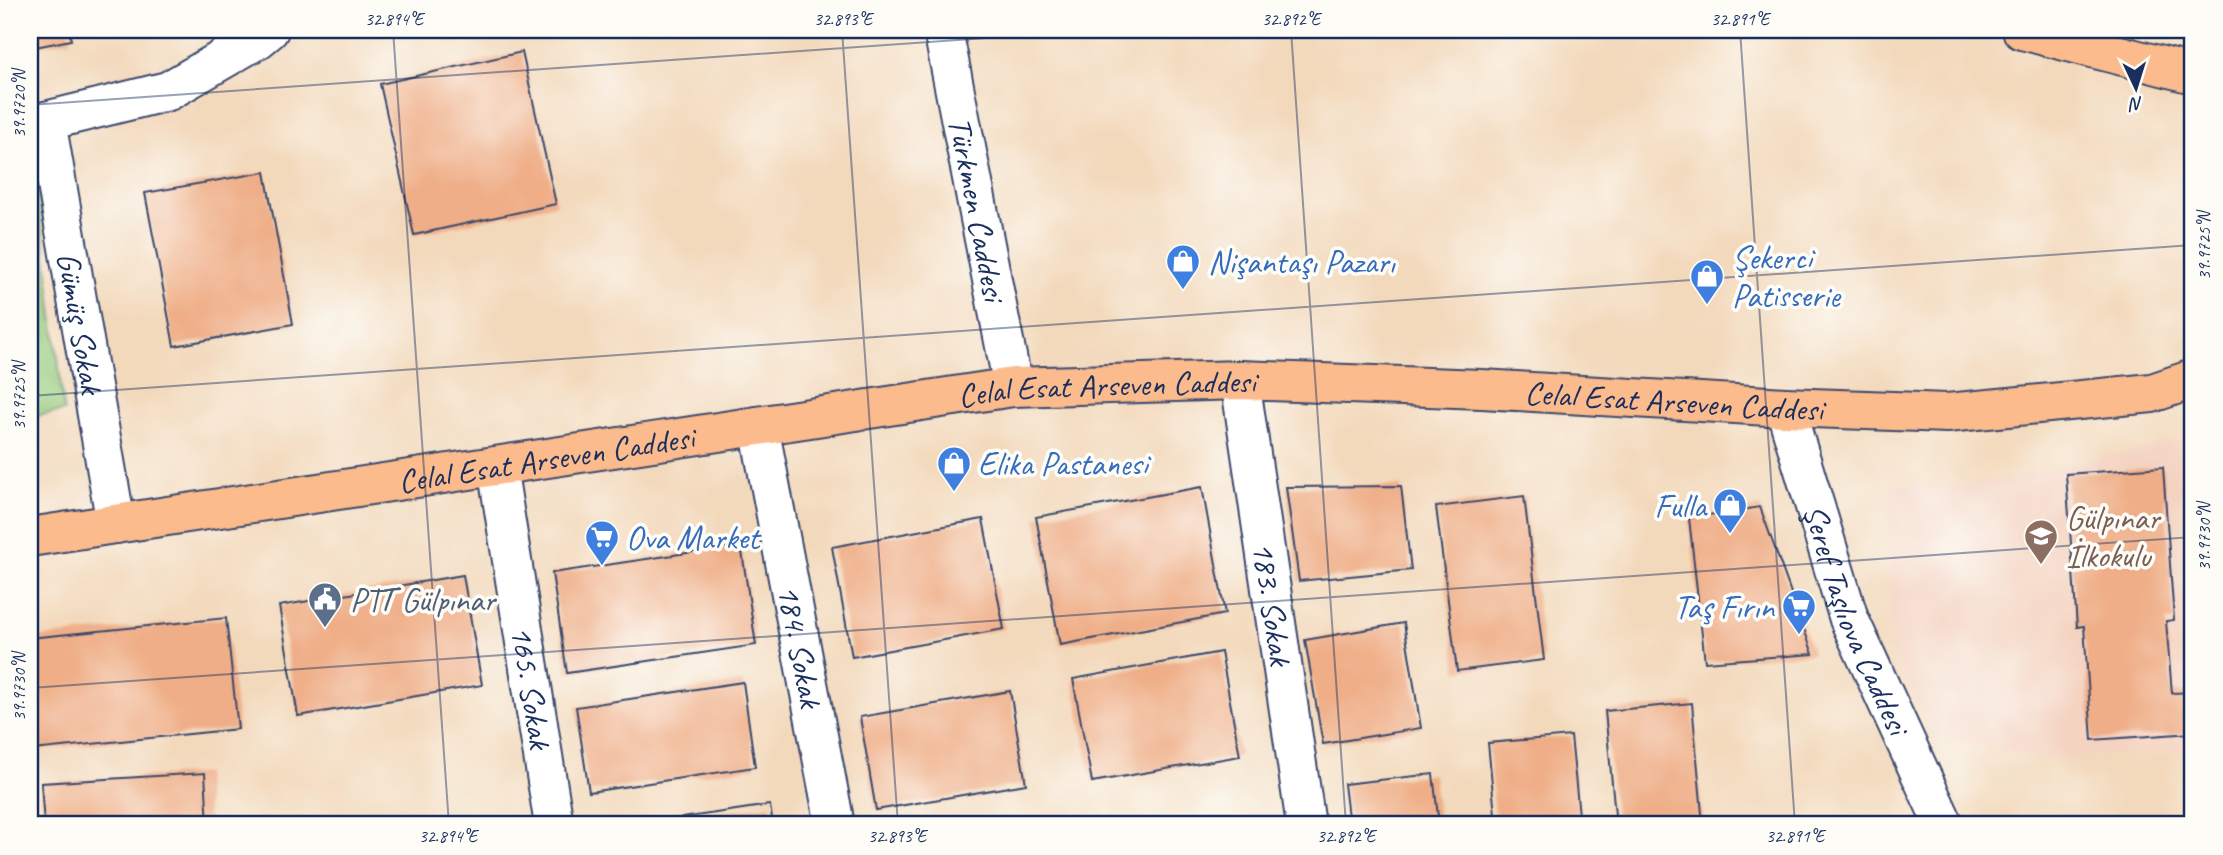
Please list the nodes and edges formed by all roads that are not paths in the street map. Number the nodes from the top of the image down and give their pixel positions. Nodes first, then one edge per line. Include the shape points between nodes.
1 (270, 30) edge
2 (943, 30) edge
3 (2022, 30) edge
4 (2193, 74) edge
5 (38, 122) edge
6 (2193, 379) edge
7 (1240, 380) junction
8 (1013, 387) junction
9 (1785, 407) junction
10 (759, 426) junction
11 (497, 466) junction
12 (116, 524) junction
13 (30, 537) edge
14 (554, 825) edge
15 (835, 825) edge
16 (1306, 825) edge
17 (1944, 825) edge

1 - 5 street via 168,91
2 - 8 street, Türkmen Caddesi
3 - 4 main road
5 - 12 street, Gümüş Sokak
6 - 9 main road, Celal Esat Arseven Caddesi via 2152,393 1947,413
7 - 8 main road, Celal Esat Arseven Caddesi
7 - 9 main road, Celal Esat Arseven Caddesi via 1493,389
7 - 16 street, 183. Sokak
8 - 10 main road, Celal Esat Arseven Caddesi
9 - 17 street, Şeref Taşlıova Caddesi via 1849,619
10 - 11 main road, Celal Esat Arseven Caddesi
10 - 15 street, 184. Sokak
11 - 12 main road, Celal Esat Arseven Caddesi
11 - 14 street, 165. Sokak
12 - 13 main road, Celal Esat Arseven Caddesi

